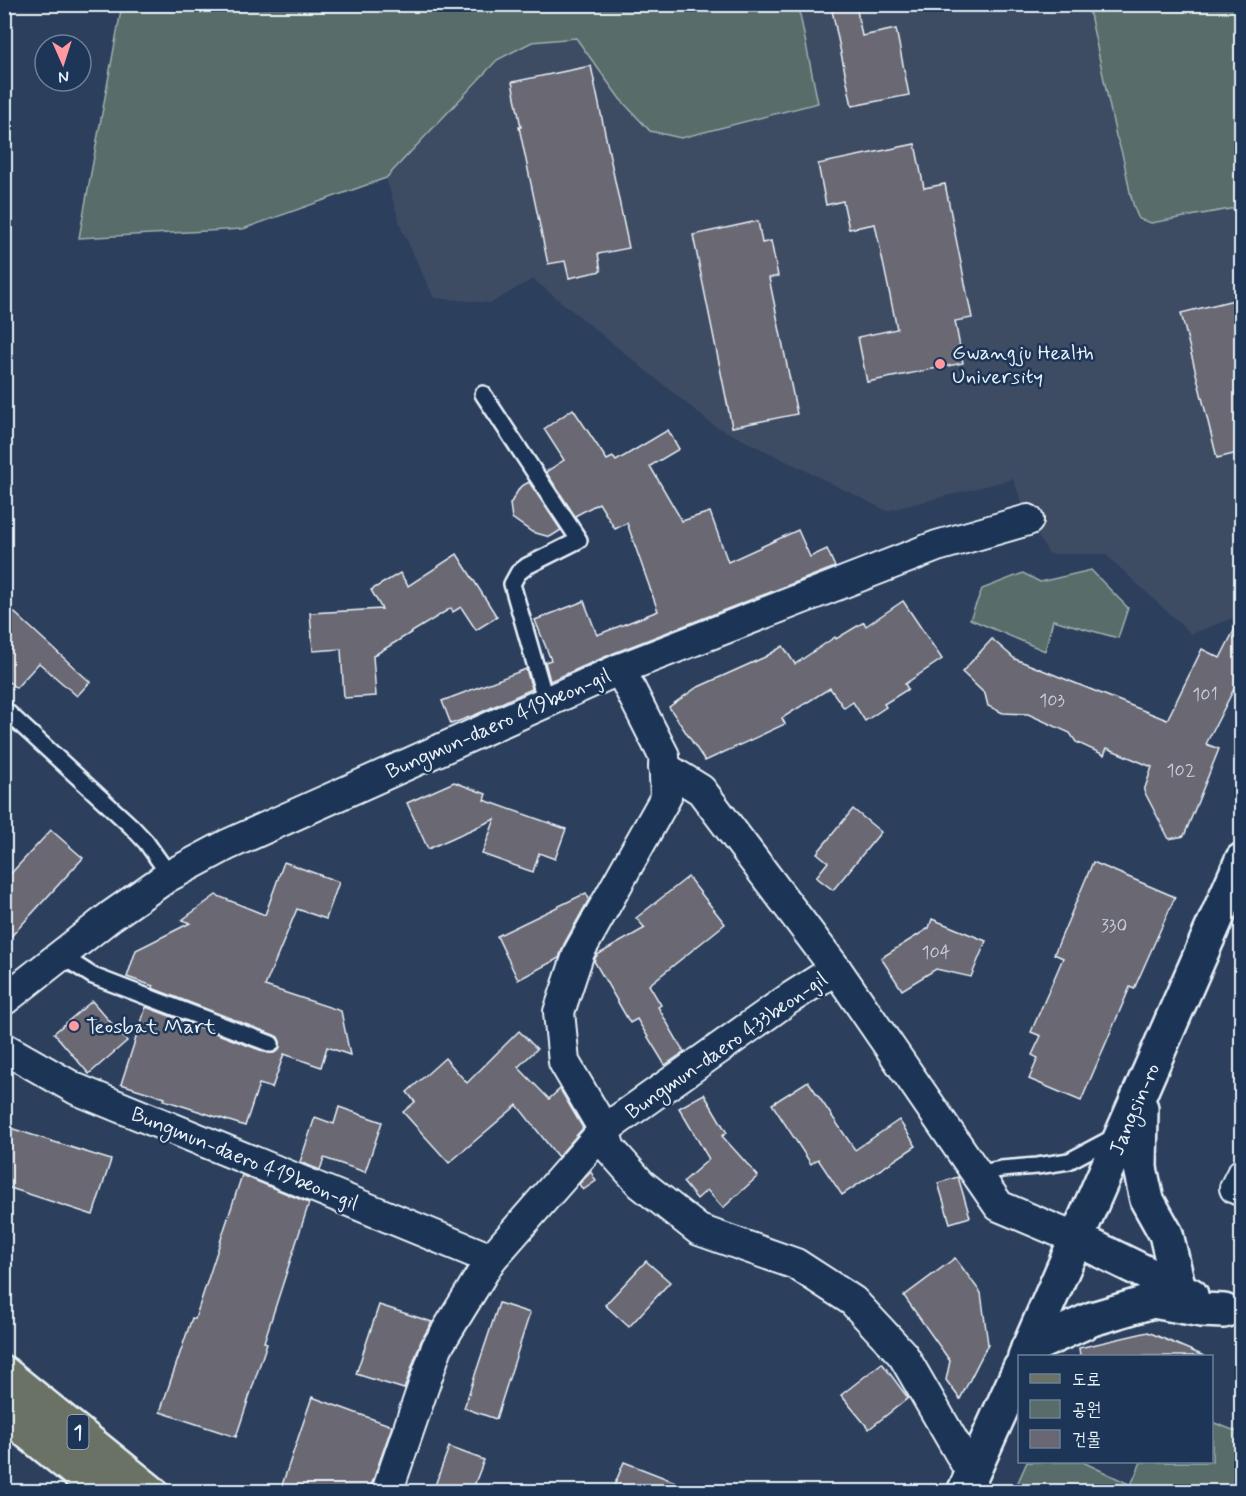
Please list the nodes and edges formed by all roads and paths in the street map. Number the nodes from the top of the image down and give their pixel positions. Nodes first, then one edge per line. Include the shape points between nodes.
1 (483, 394) dead end
2 (1028, 520) dead end
3 (620, 669) junction
4 (546, 702) junction
5 (4, 709) edge
6 (664, 767) junction
7 (1242, 860) edge
8 (170, 876) junction
9 (60, 955) junction
10 (836, 969) junction
11 (4, 1000) edge
12 (271, 1044) dead end
13 (4, 1048) edge
14 (1141, 1091) junction
15 (604, 1130) junction
16 (1124, 1132) junction
17 (977, 1174) junction
18 (1077, 1239) junction
19 (490, 1258) junction
20 (1179, 1289) junction
21 (1233, 1315) edge
22 (1025, 1355) edge
23 (1029, 1355) edge
24 (1018, 1371) edge
25 (4, 1373) edge
26 (4, 1413) edge
27 (968, 1483) edge
28 (102, 1491) edge
29 (152, 1491) edge
30 (387, 1491) edge

1 - 4 lane via 579,540 527,566 512,584
2 - 3 street, Bungmun-daero 419beon-gil via 937,546
3 - 4 street, Bungmun-daero 419beon-gil
3 - 6 street, Bungmun-daero 433beon-gil via 664,756
4 - 8 street, Bungmun-daero 419beon-gil via 227,845
5 - 8 lane via 146,842
6 - 10 street, Bungmun-daero 433beon-gil via 701,790
6 - 15 street, Bungmun-daero 433beon-gil via 666,796 579,952 558,1011 564,1062
7 - 14 main road, Jangsin-ro
8 - 9 street, Bungmun-daero 419beon-gil
9 - 11 street, Bungmun-daero 419beon-gil
9 - 12 lane via 93,976
10 - 15 street, Bungmun-daero 433beon-gil
10 - 17 street
13 - 19 street, Bungmun-daero 419beon-gil via 76,1089
14 - 16 main road, Jangsin-ro
14 - 20 main road via 1140,1168 1147,1200 1166,1234
15 - 19 street, Bungmun-daero 433beon-gil
15 - 27 street, Jangsin-ro via 610,1149 641,1184 699,1230 796,1264 853,1301 903,1355
16 - 17 lane via 1069,1161
16 - 18 main road, Jangsin-ro
17 - 18 street via 999,1206
18 - 20 main road
18 - 22 main road, Jangsin-ro
19 - 30 street, Bungmun-daero 433beon-gil via 437,1347
20 - 21 main road
21 - 23 main road via 1153,1301 1092,1319
24 - 27 main road, Jangsin-ro
25 - 29 main road, 1
26 - 28 main road, 1

